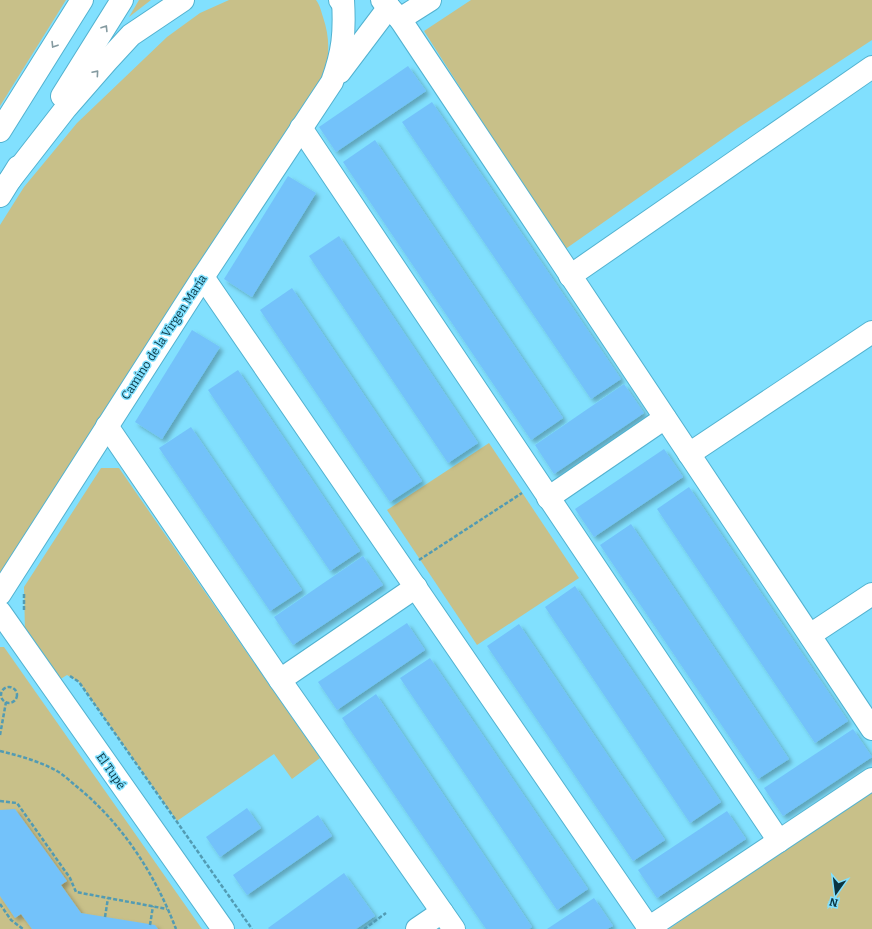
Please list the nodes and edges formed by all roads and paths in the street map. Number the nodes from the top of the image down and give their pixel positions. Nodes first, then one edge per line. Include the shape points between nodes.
1 (82, 0) edge
2 (122, 0) edge
3 (183, 0) edge
4 (192, 0) edge
5 (430, 0) edge
6 (342, 1) edge
7 (390, 9) edge
8 (154, 19) junction
9 (872, 68) edge
10 (332, 82) junction
11 (301, 128) junction
12 (0, 131) edge
13 (5, 188) edge
14 (203, 276) junction
15 (570, 276) junction
16 (872, 332) edge
17 (665, 418) junction
18 (107, 426) junction
19 (689, 454) junction
20 (548, 498) junction
21 (24, 587) dead end
22 (416, 587) junction
23 (0, 594) edge
24 (872, 594) edge
25 (0, 612) edge
26 (810, 635) junction
27 (17, 638) junction
28 (67, 675) dead end
29 (280, 680) junction
30 (6, 702) junction
31 (872, 729) edge
32 (0, 735) edge
33 (0, 751) edge
34 (872, 779) edge
35 (0, 801) edge
36 (779, 841) junction
37 (108, 898) junction
38 (0, 904) edge
39 (153, 906) junction
40 (168, 909) junction
41 (442, 912) junction
42 (386, 913) dead end
43 (105, 917) dead end
44 (150, 925) dead end
45 (648, 928) edge
46 (23, 929) edge
47 (176, 929) edge
48 (223, 929) edge
49 (252, 929) edge
50 (364, 929) edge
51 (417, 929) edge
52 (454, 929) edge

1 -> 12 main road
13 -> 2 main road
3 - 8 main road
4 - 8 main road
5 - 7 main road
6 - 10 main road, Camino de la Virgen María via 343,45
7 - 10 main road, Camino de la Virgen María
7 - 15 main road
13 -> 8 main road via 66,108 107,61 131,35
9 - 15 main road
10 - 11 main road, Camino de la Virgen María
11 - 14 main road, Camino de la Virgen María
11 - 20 main road
14 - 18 main road, Camino de la Virgen María
14 - 22 main road
15 - 17 main road
16 - 19 main road
17 - 19 main road
17 - 20 main road
18 - 23 main road, Camino de la Virgen María
18 - 29 main road
19 - 26 main road
20 - 22 path via 522,492 420,559
20 - 36 main road
21 - 27 path via 25,632
22 - 29 main road
22 - 45 main road
24 - 26 main road
25 - 27 main road, El Tupé
26 - 31 main road
27 - 48 main road, El Tupé
28 - 49 path via 80,682
29 - 41 main road
30 - 30 path via 14,701 16,697 16,692 10,687 5,688 1,694
30 - 32 path
33 - 40 path via 32,759 57,772 91,798 121,831 144,864
34 - 36 main road
35 - 37 path via 17,803 70,878 76,892
36 - 45 main road
37 - 39 path
37 - 43 path
38 - 46 path via 11,920
39 - 40 path
39 - 44 path
40 - 47 path
41 - 51 main road
41 - 52 main road
42 - 50 path

